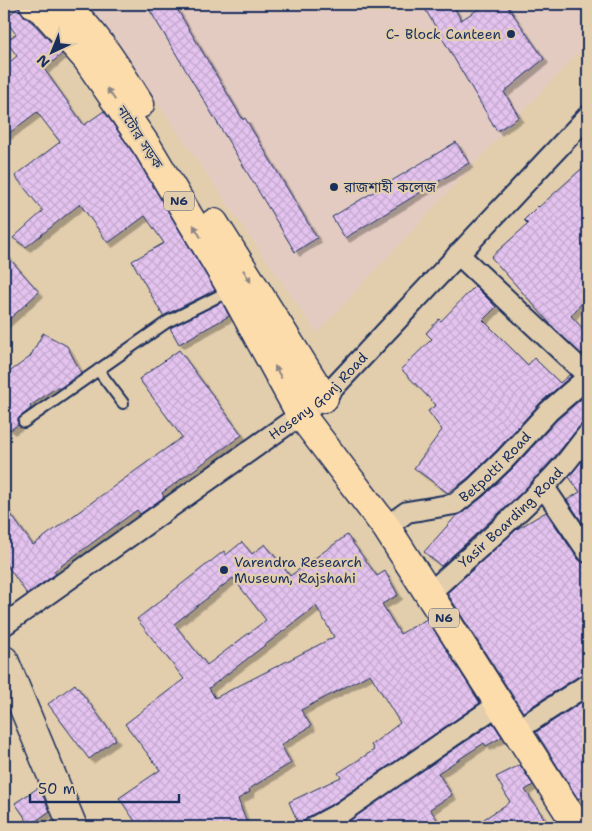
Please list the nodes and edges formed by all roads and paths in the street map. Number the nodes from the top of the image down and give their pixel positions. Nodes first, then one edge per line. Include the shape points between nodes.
1 (34, 4) edge
2 (64, 4) edge
3 (588, 116) edge
4 (458, 254) junction
5 (232, 290) junction
6 (98, 370) junction
7 (588, 377) edge
8 (324, 398) junction
9 (123, 403) dead end
10 (301, 415) junction
11 (24, 422) dead end
12 (588, 434) edge
13 (543, 486) junction
14 (386, 527) junction
15 (586, 544) edge
16 (428, 594) junction
17 (4, 626) edge
18 (4, 660) edge
19 (588, 684) edge
20 (499, 704) junction
21 (516, 731) junction
22 (346, 820) edge
23 (73, 827) edge
24 (314, 827) edge
25 (578, 827) edge

5 -> 1 highway, নাটোর সড়ক / N6 via 148,148 87,59
2 -> 8 highway via 105,50
3 - 4 street, Hoseny Gonj Road
4 - 7 street
4 - 8 street, Hoseny Gonj Road
5 - 6 lane via 167,322
10 -> 5 highway, নাটোর সড়ক / N6
6 - 9 lane
6 - 11 lane
7 - 14 street, Betpotti Road via 549,411 476,488 456,504 407,512
8 - 10 street, Hoseny Gonj Road
10 - 14 highway, N6
10 - 17 street, Hoseny Gonj Road
12 - 13 street, Yasir Boarding Road via 562,468
13 - 15 street
13 - 16 street, Yasir Boarding Road
14 - 16 highway, N6
16 - 20 highway, N6
18 - 23 main road
19 - 21 street
20 - 21 highway, N6
20 - 22 street
21 - 25 highway, N6
22 - 24 street

